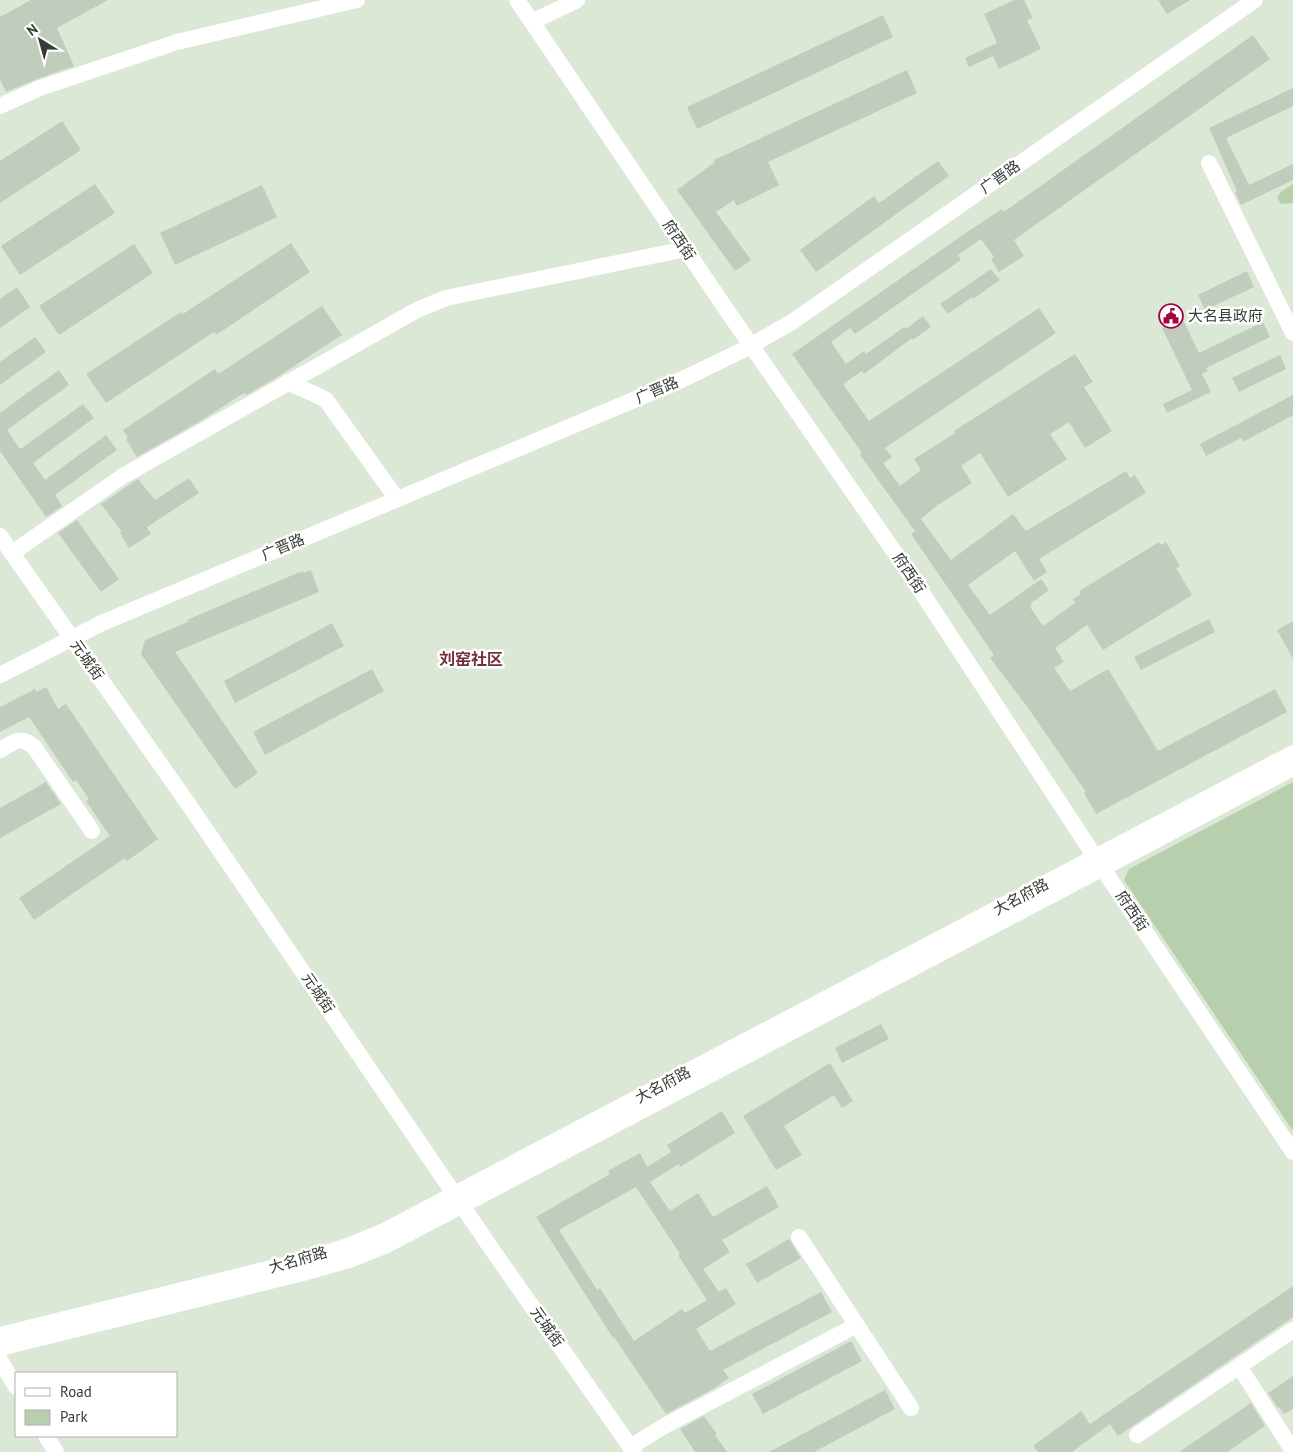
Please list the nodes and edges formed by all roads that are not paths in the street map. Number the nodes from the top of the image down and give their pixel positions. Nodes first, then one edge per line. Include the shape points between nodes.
1 (357, 0) edge
2 (517, 0) edge
3 (577, 0) edge
4 (1255, 0) edge
5 (532, 22) junction
6 (0, 106) edge
7 (1209, 163) dead end
8 (686, 250) junction
9 (1293, 333) edge
10 (751, 345) junction
11 (288, 382) junction
12 (397, 499) junction
13 (0, 536) edge
14 (12, 553) junction
15 (72, 638) junction
16 (0, 675) edge
17 (0, 750) edge
18 (1293, 753) edge
19 (1293, 768) edge
20 (92, 831) dead end
21 (1100, 863) junction
22 (1293, 1152) edge
23 (458, 1200) junction
24 (799, 1237) dead end
25 (856, 1325) junction
26 (1293, 1330) edge
27 (0, 1334) edge
28 (0, 1348) edge
29 (0, 1360) edge
30 (1239, 1366) junction
31 (15, 1385) edge
32 (911, 1408) dead end
33 (1288, 1433) edge
34 (1136, 1434) dead end
35 (47, 1437) edge
36 (632, 1450) edge
37 (1293, 1451) edge
38 (56, 1452) edge

1 - 6 street via 177,42 40,88
2 - 5 street, 府西街
3 - 5 street
4 - 10 street, 广晋路 via 792,322
5 - 8 street, 府西街
7 - 9 street
8 - 10 street, 府西街
8 - 11 street via 446,298 417,310
10 - 12 street, 广晋路 via 679,381
10 - 21 street, 府西街 via 909,572
11 - 12 street via 326,400
11 - 14 street via 123,476
12 - 15 street, 广晋路
13 - 14 street, 元城街
14 - 15 street, 元城街
15 - 16 street, 广晋路
15 - 23 street, 元城街
17 - 20 street via 18,740 27,741 34,747
18 - 21 street, 大名府路
19 - 21 street, 大名府路
21 - 22 street, 府西街
21 - 23 street, 大名府路
23 - 27 street, 大名府路 via 382,1232 300,1260
23 - 28 street, 大名府路 via 387,1245 349,1260
23 - 36 street, 元城街
24 - 25 street
25 - 32 street
25 - 36 street via 666,1425
26 - 30 street
29 - 31 street
30 - 33 street
30 - 34 street
33 - 37 street
35 - 38 street

